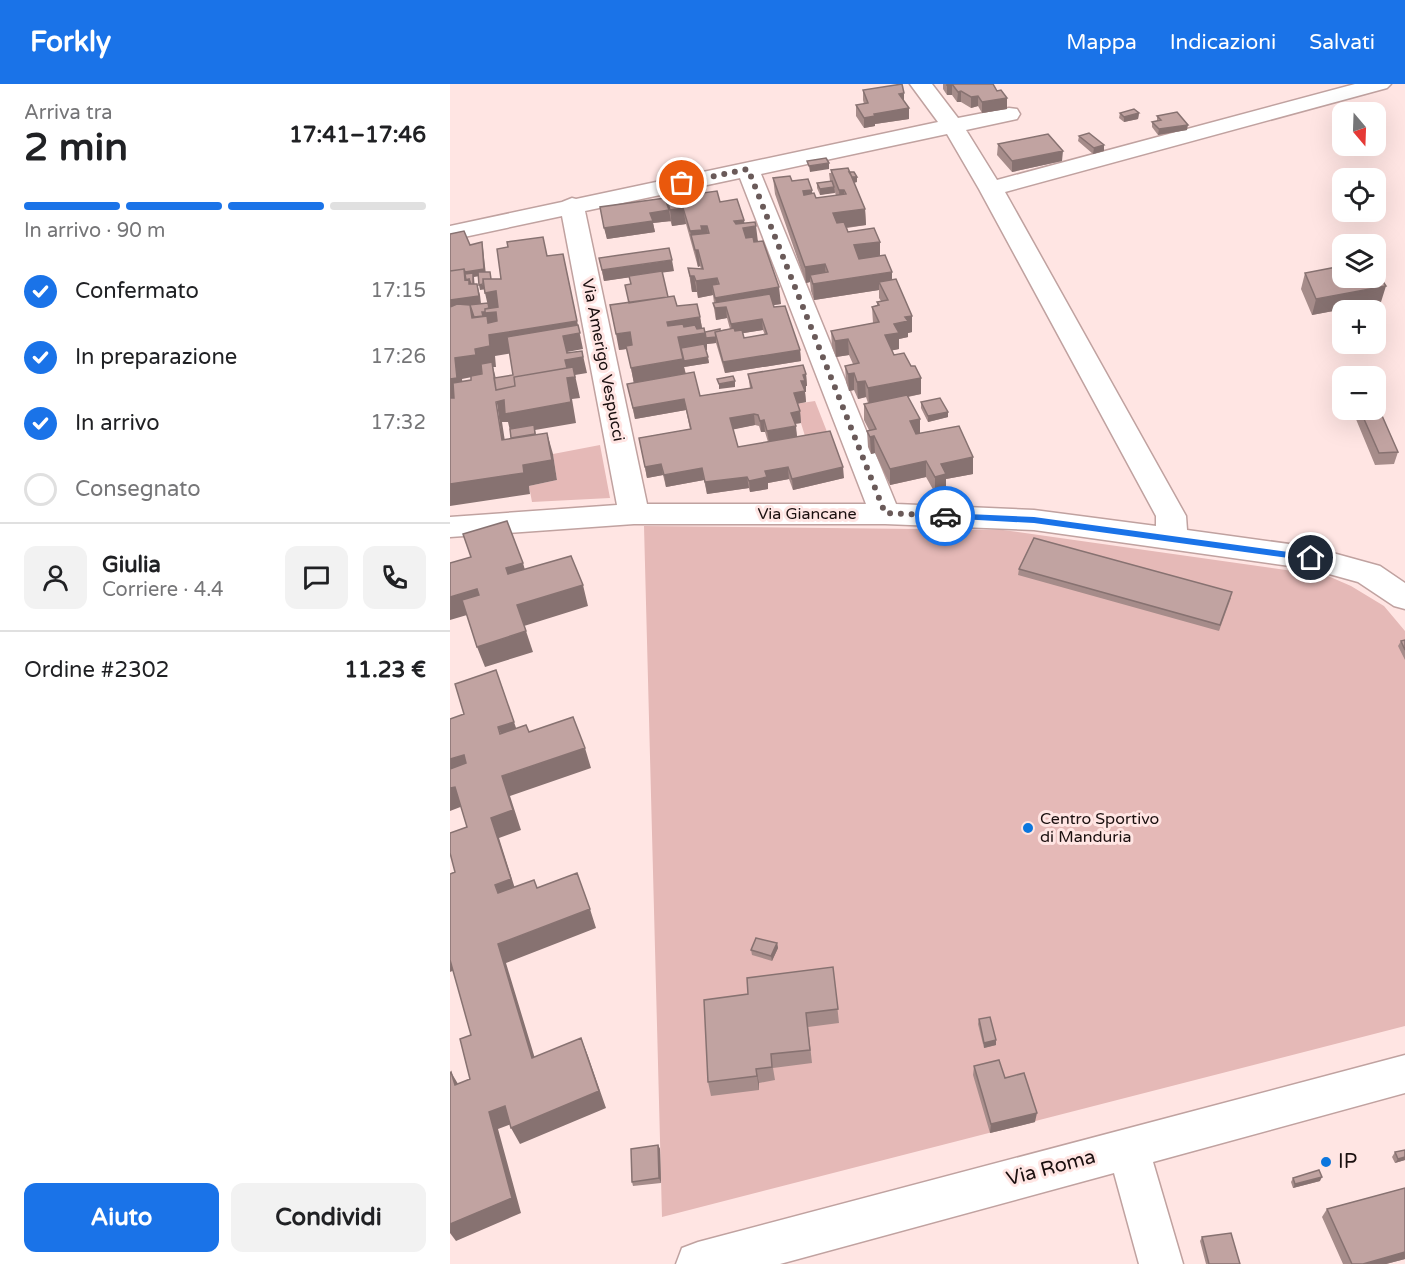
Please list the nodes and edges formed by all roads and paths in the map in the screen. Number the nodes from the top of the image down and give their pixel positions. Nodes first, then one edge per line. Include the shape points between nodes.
1 (921, 84) edge
2 (1380, 84) edge
3 (1009, 114) edge
4 (951, 127) junction
5 (748, 169) junction
6 (991, 189) junction
7 (572, 205) junction
8 (450, 233) edge
9 (885, 513) junction
10 (633, 514) junction
11 (450, 527) edge
12 (1172, 538) junction
13 (1405, 598) edge
14 (1405, 1074) edge
15 (1128, 1148) junction
16 (698, 1264) edge
17 (1161, 1264) edge

1 - 4 street
2 - 6 street
3 - 4 street
4 - 5 street
4 - 6 street
5 - 7 street
5 - 9 street
6 - 12 street via 1172,516
7 - 8 street
7 - 10 street, Via Amerigo Vespucci
9 - 10 street, Via Giancane
9 - 12 street, Via Giancane via 1034,520
10 - 11 street, Via Giancane
12 - 13 street, Via Giancane via 1311,558 1369,574
14 - 15 street, Via Roma
15 - 16 street, Via Roma
15 - 17 street

